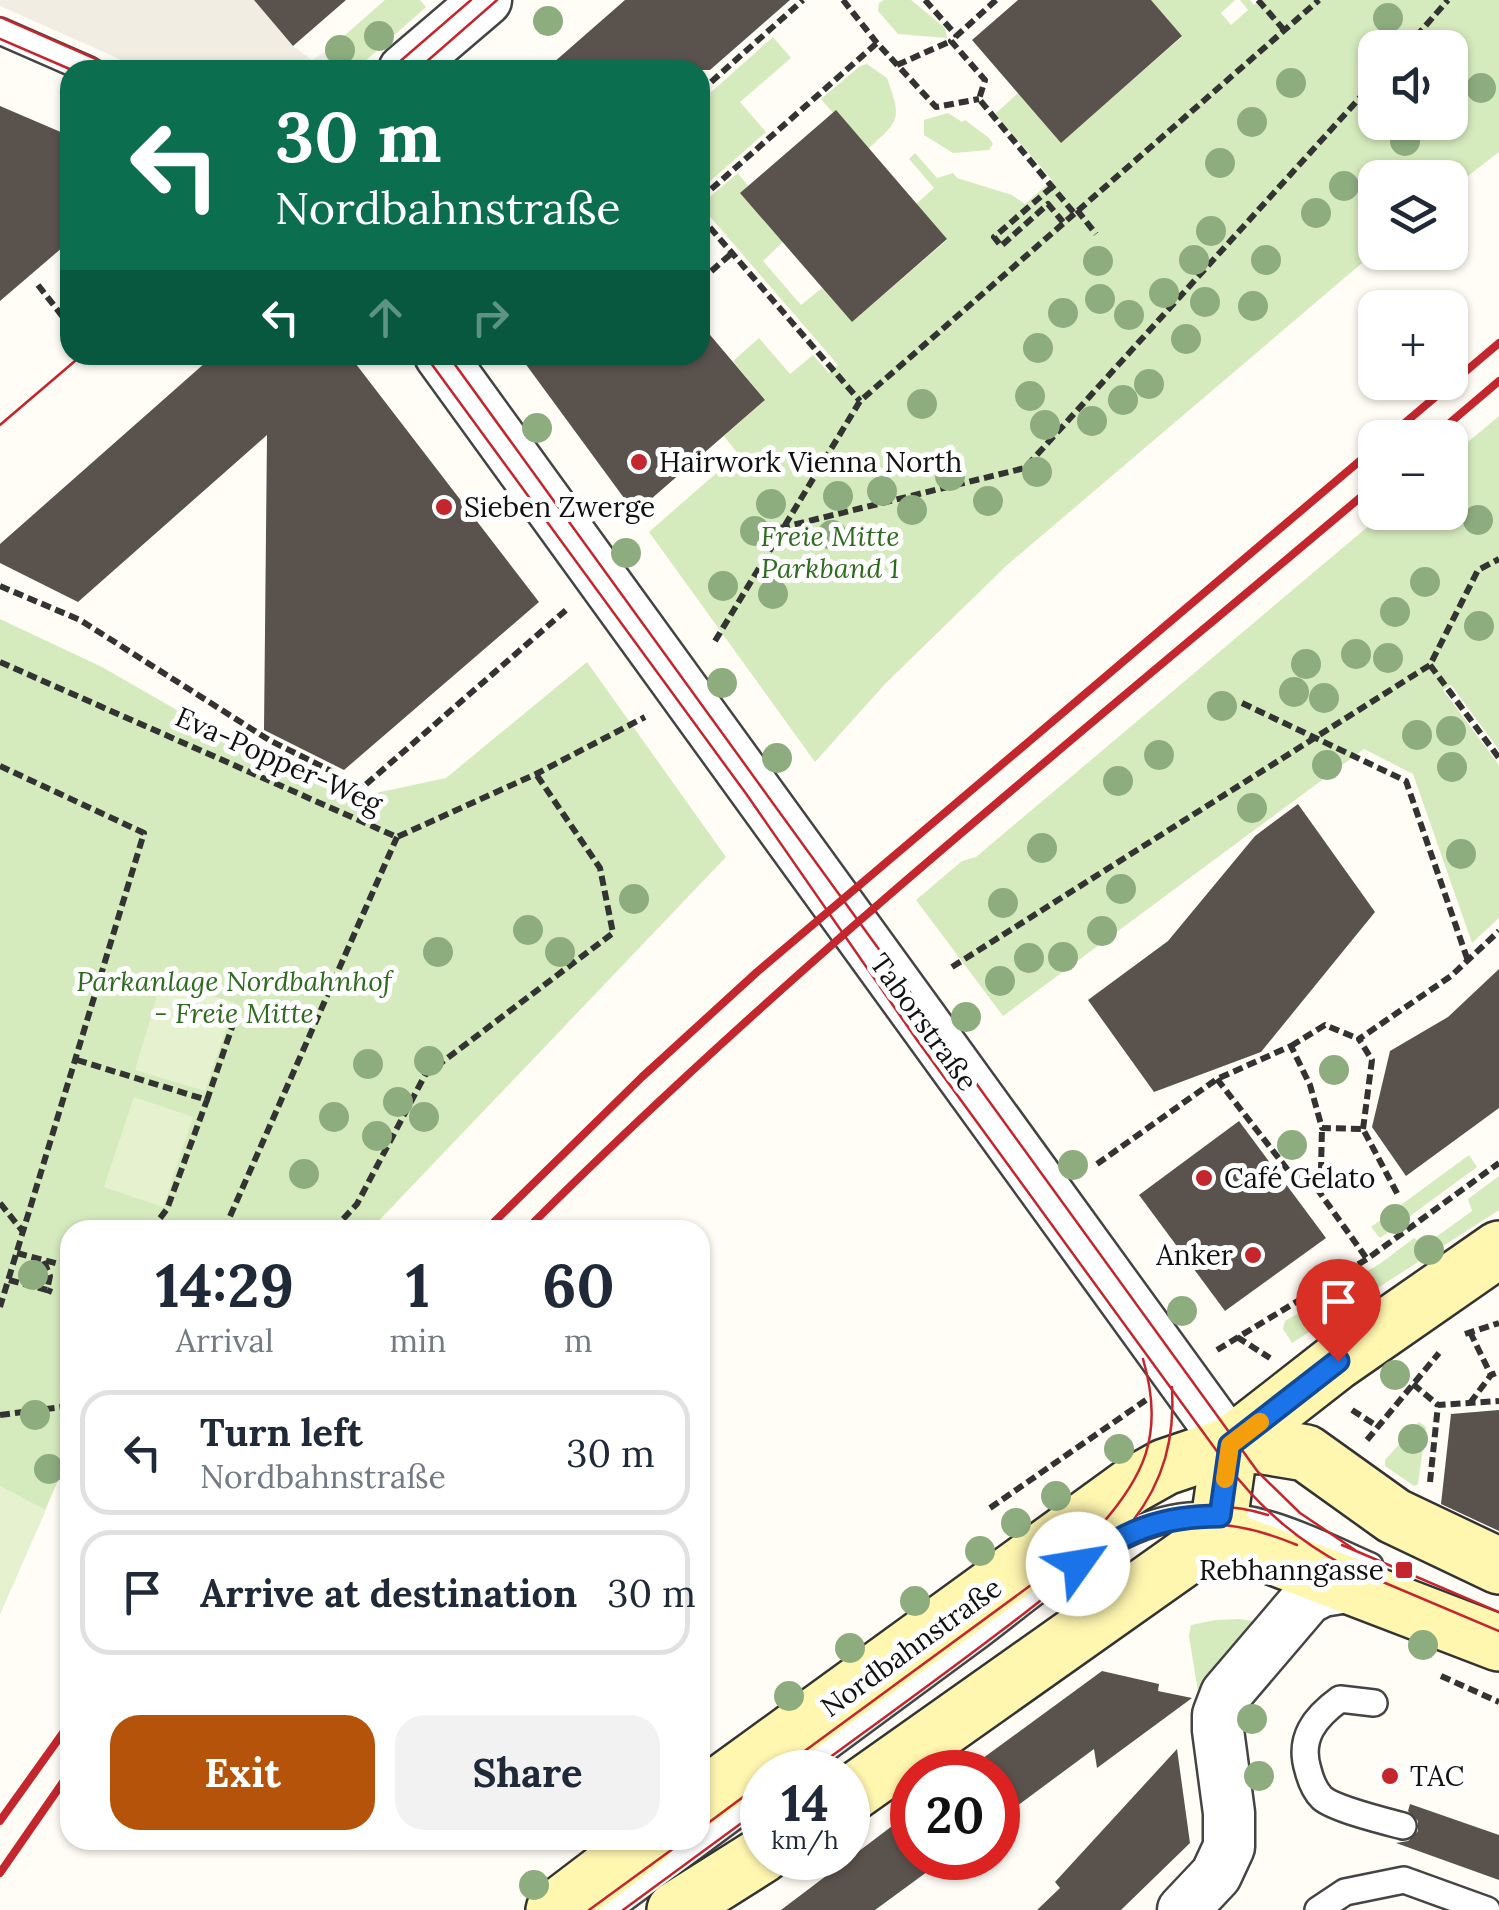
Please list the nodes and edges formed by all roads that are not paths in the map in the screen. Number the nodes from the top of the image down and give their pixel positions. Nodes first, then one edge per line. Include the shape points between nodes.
1 (486, 0) edge
2 (0, 31) edge
3 (66, 60) edge
4 (416, 60) edge
5 (447, 365) edge
6 (1499, 1249) edge
7 (1230, 1445) junction
8 (1219, 1525) junction
9 (1499, 1566) edge
10 (1353, 1586) junction
11 (1499, 1620) edge
12 (1499, 1643) edge
13 (1374, 1703) dead end
14 (824, 1750) edge
15 (870, 1780) edge
16 (710, 1792) edge
17 (740, 1812) edge
18 (1403, 1826) dead end
19 (710, 1834) edge
20 (633, 1850) edge
21 (689, 1850) edge
22 (740, 1869) edge
23 (1185, 1908) edge
24 (554, 1910) edge
25 (608, 1910) edge
26 (675, 1910) edge
27 (1318, 1910) edge
28 (1488, 1910) edge

1 - 4 street
2 - 3 lane
5 - 7 street, Taborstraße
6 - 7 main road, Nordbahnstraße
7 - 8 main road
7 - 9 main road via 1306,1453 1394,1516
7 - 16 main road, Nordbahnstraße via 1164,1467 1132,1486
8 - 10 main road
8 - 11 lane via 1250,1518 1286,1528
8 - 14 lane, Nordbahnstraße via 1165,1520 1110,1542
8 - 15 main road
10 - 12 main road
10 - 23 street via 1307,1600 1226,1694 1218,1730 1229,1846 1216,1875
13 - 18 lane via 1340,1699 1320,1713 1307,1733 1304,1759 1322,1798
17 - 19 lane
20 - 24 main road
21 - 25 lane
22 - 26 main road
27 - 28 lane via 1345,1892 1404,1880

